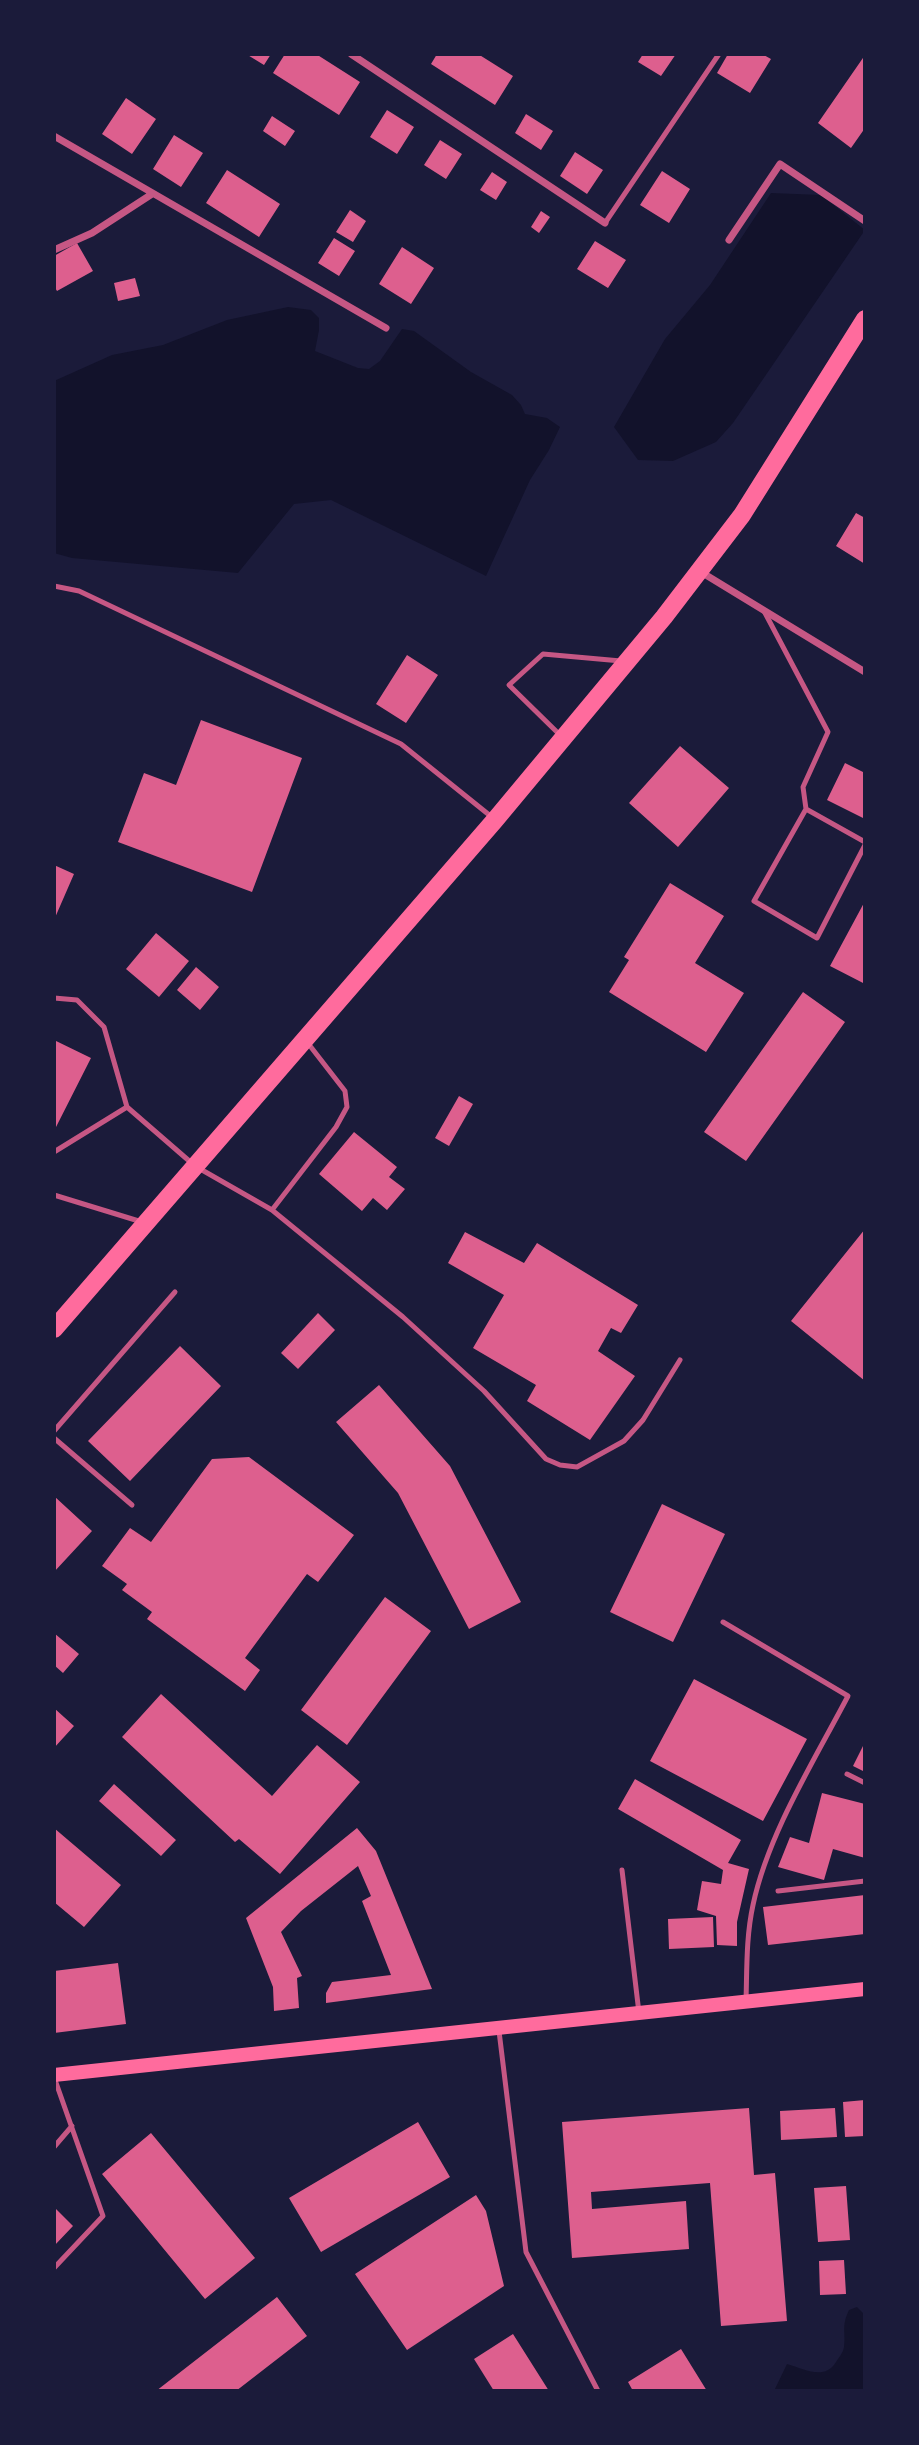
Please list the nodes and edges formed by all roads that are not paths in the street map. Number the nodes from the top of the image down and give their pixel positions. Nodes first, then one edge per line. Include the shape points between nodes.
1 (351, 54) edge
2 (719, 54) edge
3 (54, 136) edge
4 (152, 194) junction
5 (865, 221) edge
6 (605, 223) joint
7 (729, 240) dead end
8 (54, 250) edge
9 (865, 319) edge
10 (386, 328) dead end
11 (700, 571) junction
12 (54, 586) edge
13 (764, 611) junction
14 (627, 662) junction
15 (865, 672) edge
16 (564, 739) junction
17 (806, 809) junction
18 (495, 820) junction
19 (865, 844) edge
20 (54, 998) edge
21 (305, 1040) junction
22 (127, 1107) junction
23 (54, 1152) edge
24 (195, 1166) junction
25 (54, 1195) edge
26 (272, 1210) junction
27 (146, 1223) junction
28 (175, 1292) dead end
29 (54, 1329) edge
30 (680, 1360) dead end
31 (54, 1431) edge
32 (54, 1437) edge
33 (132, 1505) dead end
34 (723, 1622) dead end
35 (847, 1774) dead end
36 (865, 1783) edge
37 (622, 1870) dead end
38 (865, 1881) edge
39 (778, 1891) dead end
40 (865, 1989) edge
41 (746, 2001) junction
42 (639, 2013) junction
43 (498, 2028) junction
44 (54, 2076) edge
45 (72, 2126) junction
46 (54, 2147) edge
47 (54, 2268) edge
48 (597, 2391) edge

1 - 6 street
2 - 6 lane
3 - 4 street
4 - 8 street via 92,233
4 - 10 street
5 - 7 street via 780,164
9 - 11 main road via 742,514
11 - 13 street
11 - 14 main road
12 - 18 lane via 79,591 401,744
13 - 15 street
13 - 17 lane via 828,732 803,787
14 - 16 main road
14 - 16 lane via 543,654 509,685
16 - 18 main road
17 - 19 lane
17 - 19 lane via 754,901 817,938
18 - 21 main road
20 - 22 lane via 77,1000 104,1027
21 - 24 main road
21 - 26 lane via 345,1091 347,1107
22 - 23 lane
22 - 24 lane
24 - 26 lane
24 - 27 main road
25 - 27 lane
26 - 30 lane via 403,1317 484,1391 546,1459 560,1465 577,1467 624,1441 643,1420
27 - 29 main road
28 - 31 lane
32 - 33 lane
34 - 41 lane via 848,1696 762,1872 747,1941
35 - 36 lane
37 - 42 lane
38 - 39 lane
40 - 41 main road
41 - 42 main road
42 - 43 main road
43 - 44 main road
43 - 48 lane via 526,2252
44 - 45 lane
45 - 46 lane
45 - 47 lane via 103,2216

